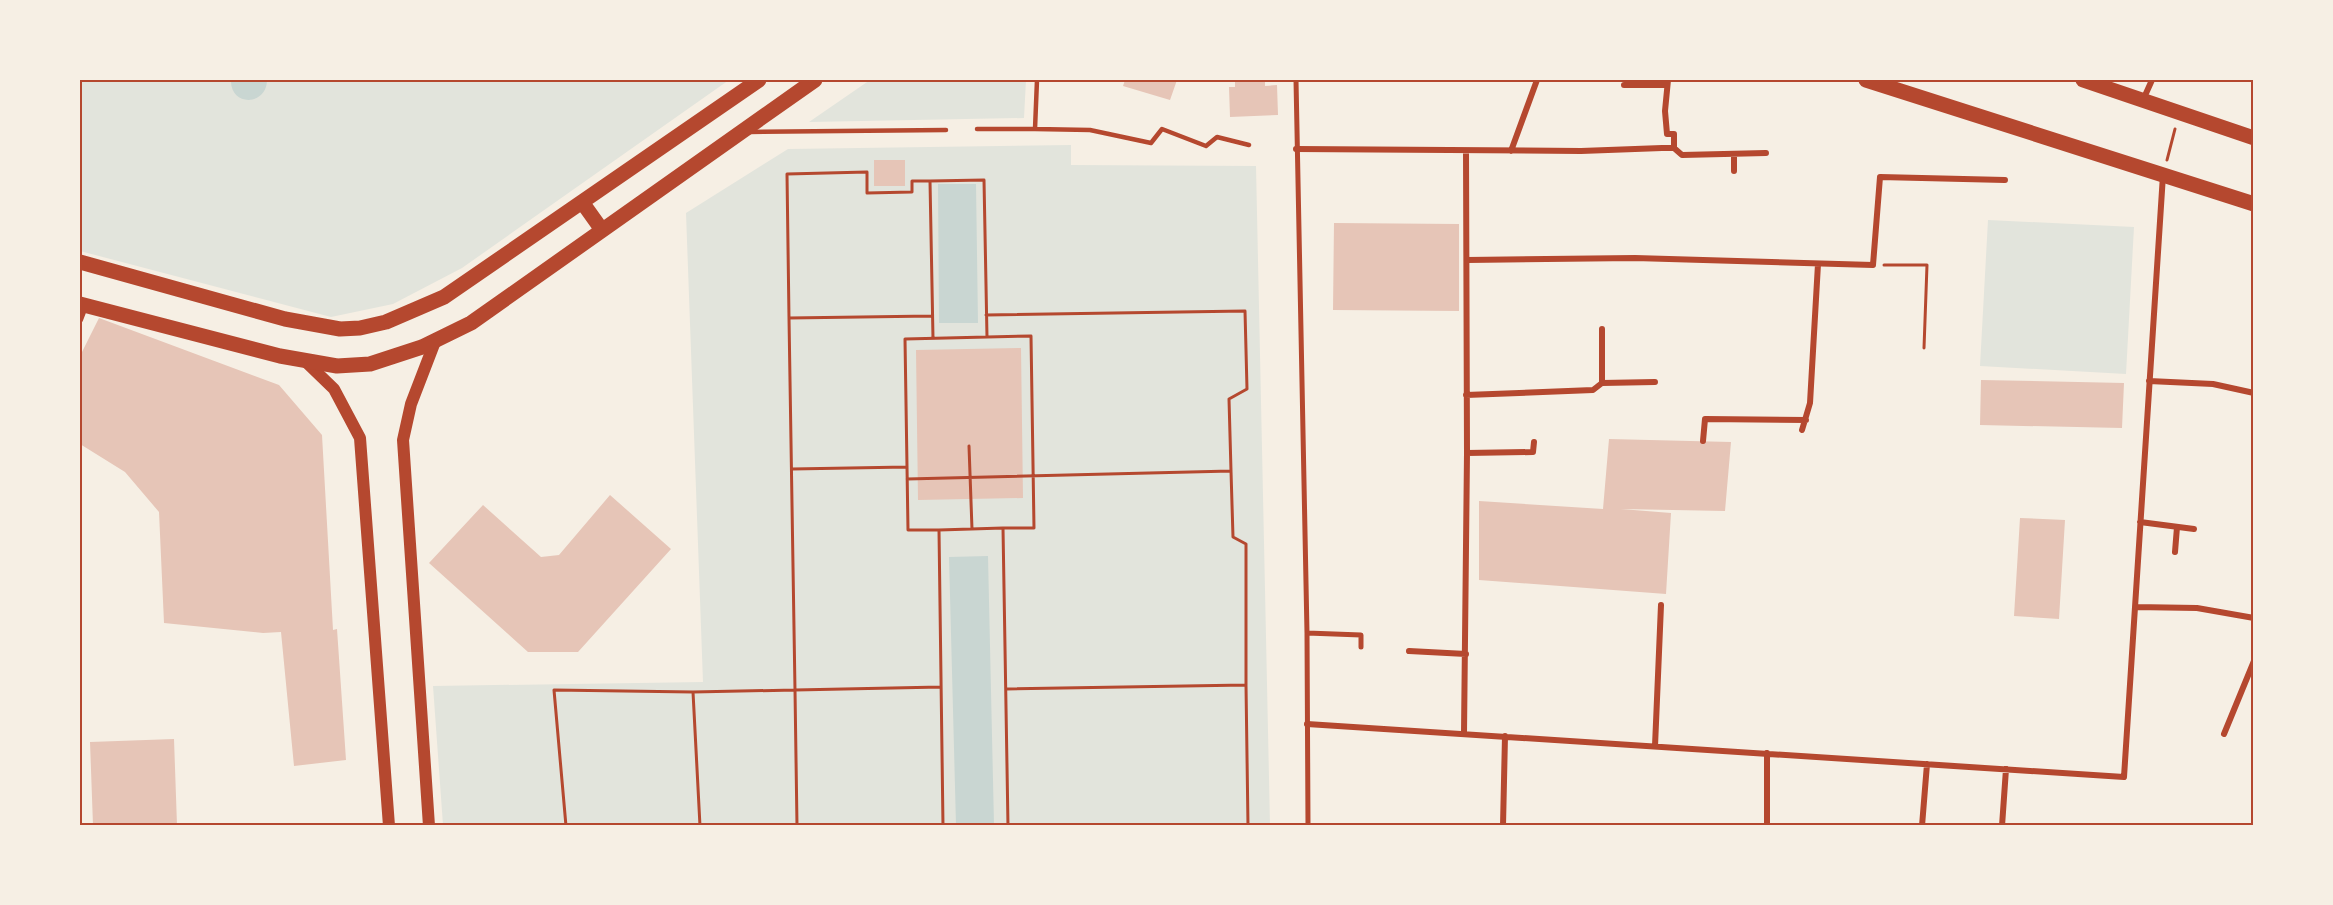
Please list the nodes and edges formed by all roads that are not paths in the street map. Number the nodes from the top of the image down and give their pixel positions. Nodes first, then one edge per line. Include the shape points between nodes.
1 (759, 80) edge
2 (814, 80) edge
3 (1037, 80) edge
4 (1296, 80) edge
5 (1537, 80) edge
6 (1866, 80) edge
7 (2083, 80) edge
8 (2152, 80) edge
9 (1668, 82) edge
10 (1624, 84) dead end
11 (2143, 100) junction
12 (977, 129) dead end
13 (1035, 129) junction
14 (946, 130) dead end
15 (740, 132) junction
16 (2253, 138) edge
17 (1249, 145) dead end
18 (1674, 148) junction
19 (1296, 149) junction
20 (1466, 151) junction
21 (1511, 151) junction
22 (1766, 153) dead end
23 (1734, 154) junction
24 (1734, 171) dead end
25 (2163, 174) junction
26 (2005, 180) dead end
27 (582, 202) junction
28 (2253, 204) edge
29 (602, 230) junction
30 (1467, 260) junction
31 (80, 262) edge
32 (1818, 264) junction
33 (82, 310) edge
34 (1602, 329) dead end
35 (436, 339) junction
36 (304, 360) junction
37 (2150, 381) junction
38 (1654, 382) dead end
39 (1602, 383) junction
40 (2253, 393) edge
41 (1466, 395) junction
42 (1806, 420) junction
43 (1802, 430) dead end
44 (1703, 441) dead end
45 (1534, 442) dead end
46 (1467, 453) junction
47 (2140, 522) junction
48 (2177, 527) junction
49 (2194, 529) dead end
50 (2175, 552) dead end
51 (1661, 604) dead end
52 (2135, 607) junction
53 (2253, 618) edge
54 (1307, 633) junction
55 (1361, 647) dead end
56 (1409, 651) dead end
57 (1466, 654) junction
58 (2253, 661) edge
59 (1307, 724) junction
60 (1464, 734) junction
61 (2224, 734) dead end
62 (1505, 736) junction
63 (1655, 746) junction
64 (1767, 753) junction
65 (1927, 764) junction
66 (2006, 769) junction
67 (389, 825) edge
68 (429, 825) edge
69 (1308, 825) edge
70 (1503, 825) edge
71 (1767, 825) edge
72 (1922, 825) edge
73 (2002, 825) edge

1 - 27 main road
2 - 15 main road
3 - 13 lane
4 - 19 street
5 - 21 street
6 - 25 main road
7 - 11 main road
8 - 11 street
9 - 10 street
9 - 18 street via 1667,134 1674,134
11 - 16 main road
12 - 13 lane
13 - 17 lane via 1090,129 1151,143 1162,129 1206,146 1218,137
14 - 15 lane
15 - 29 main road
18 - 21 street
18 - 23 street via 1682,155
19 - 20 street
19 - 54 street
20 - 21 street
20 - 30 street
22 - 23 street
23 - 24 street
25 - 28 main road
25 - 37 street
26 - 32 street via 1880,177 1874,265
27 - 29 main road
27 - 31 main road via 444,297 409,314 360,328 340,329 285,319
29 - 35 main road via 471,323
30 - 32 street via 1635,258
30 - 41 street
32 - 42 street
33 - 36 main road
34 - 39 street
35 - 36 main road via 370,364 338,366
35 - 68 main road via 411,404 403,440
36 - 67 main road via 334,389 360,438
37 - 40 street via 2213,384
37 - 47 street
38 - 39 street
39 - 41 street via 1593,390
41 - 46 street
42 - 43 street
42 - 44 street via 1705,419
45 - 46 street via 1533,452
46 - 57 street
47 - 48 street
47 - 52 street
48 - 49 street
48 - 50 street
51 - 63 street
52 - 53 street via 2197,608
52 - 66 street via 2124,777
54 - 55 street via 1361,635
54 - 59 street
56 - 57 street
57 - 60 street
58 - 61 street
59 - 60 street
59 - 69 street
60 - 62 street
62 - 63 street
62 - 70 street
63 - 64 street
64 - 65 street
64 - 71 street
65 - 66 street
65 - 72 street
66 - 73 street

